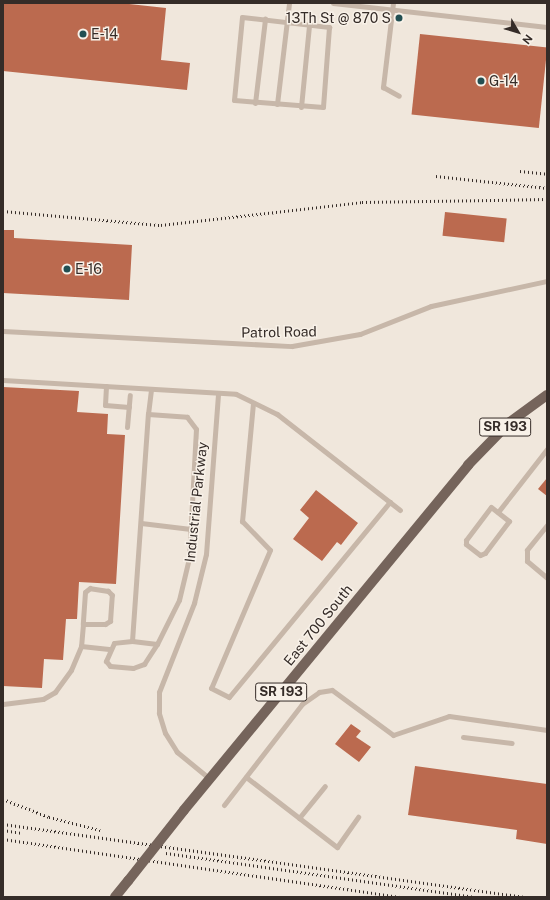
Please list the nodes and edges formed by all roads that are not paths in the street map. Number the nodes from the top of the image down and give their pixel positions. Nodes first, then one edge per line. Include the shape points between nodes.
1 (289, 3) edge
2 (333, 3) edge
3 (393, 3) edge
4 (392, 9) junction
5 (265, 20) junction
6 (286, 22) junction
7 (309, 25) junction
8 (547, 27) edge
9 (399, 96) dead end
10 (255, 103) junction
11 (278, 104) junction
12 (301, 107) junction
13 (547, 281) edge
14 (3, 331) edge
15 (3, 380) edge
16 (106, 386) junction
17 (151, 389) junction
18 (218, 393) junction
19 (130, 395) dead end
20 (547, 395) edge
21 (253, 403) junction
22 (129, 407) junction
23 (148, 414) junction
24 (128, 427) dead end
25 (547, 449) edge
26 (390, 502) junction
27 (400, 510) dead end
28 (498, 512) junction
29 (141, 523) junction
30 (547, 525) edge
31 (190, 529) junction
32 (547, 578) edge
33 (83, 624) junction
34 (132, 641) junction
35 (157, 644) junction
36 (81, 646) junction
37 (109, 649) junction
38 (3, 704) edge
39 (547, 730) edge
40 (463, 737) dead end
41 (512, 743) dead end
42 (246, 777) junction
43 (210, 779) junction
44 (325, 786) dead end
45 (224, 805) dead end
46 (358, 817) dead end
47 (299, 818) junction
48 (115, 897) edge

1 - 6 lane
2 - 4 lane
3 - 4 lane
4 - 8 lane
4 - 9 lane via 383,87
5 - 6 lane
5 - 10 lane
5 - 10 lane via 242,17 234,100
6 - 7 lane
6 - 11 lane
7 - 12 lane
7 - 12 lane via 329,27 331,33 323,107
10 - 11 lane
11 - 12 lane
13 - 14 lane, Patrol Road via 431,306 360,334 292,346
15 - 16 lane
16 - 17 lane
16 - 22 lane via 105,405
17 - 18 lane
17 - 23 lane
18 - 21 lane via 236,394
18 - 43 lane, Industrial Parkway via 206,554 194,603 159,692 159,713 165,733 177,752
19 - 22 lane
20 - 43 main road, East 700 South / SR 193 via 510,422 468,465
21 - 26 lane via 277,414
21 - 26 lane via 242,521 270,550 211,688 229,697
22 - 24 lane
23 - 29 lane
23 - 31 lane via 187,417 196,429
25 - 28 lane
26 - 27 lane
28 - 28 lane via 509,521 508,526 480,555 466,544 466,540 491,507
29 - 31 lane
29 - 34 lane
30 - 32 lane via 527,550 527,561
31 - 35 lane via 189,558 179,600
33 - 33 lane via 85,592 90,588 108,591 112,595 110,621 105,624
33 - 36 lane
34 - 35 lane
34 - 37 lane via 114,643
35 - 37 lane via 144,664 133,668 110,666 106,661
36 - 37 lane
36 - 38 lane via 72,670 55,692 43,699
39 - 42 lane via 449,716 393,735 332,690 319,692 302,704
40 - 41 lane
42 - 45 lane
42 - 47 lane
43 - 48 main road, East 700 South / SR 193, bridge
44 - 47 lane
46 - 47 lane via 337,847

